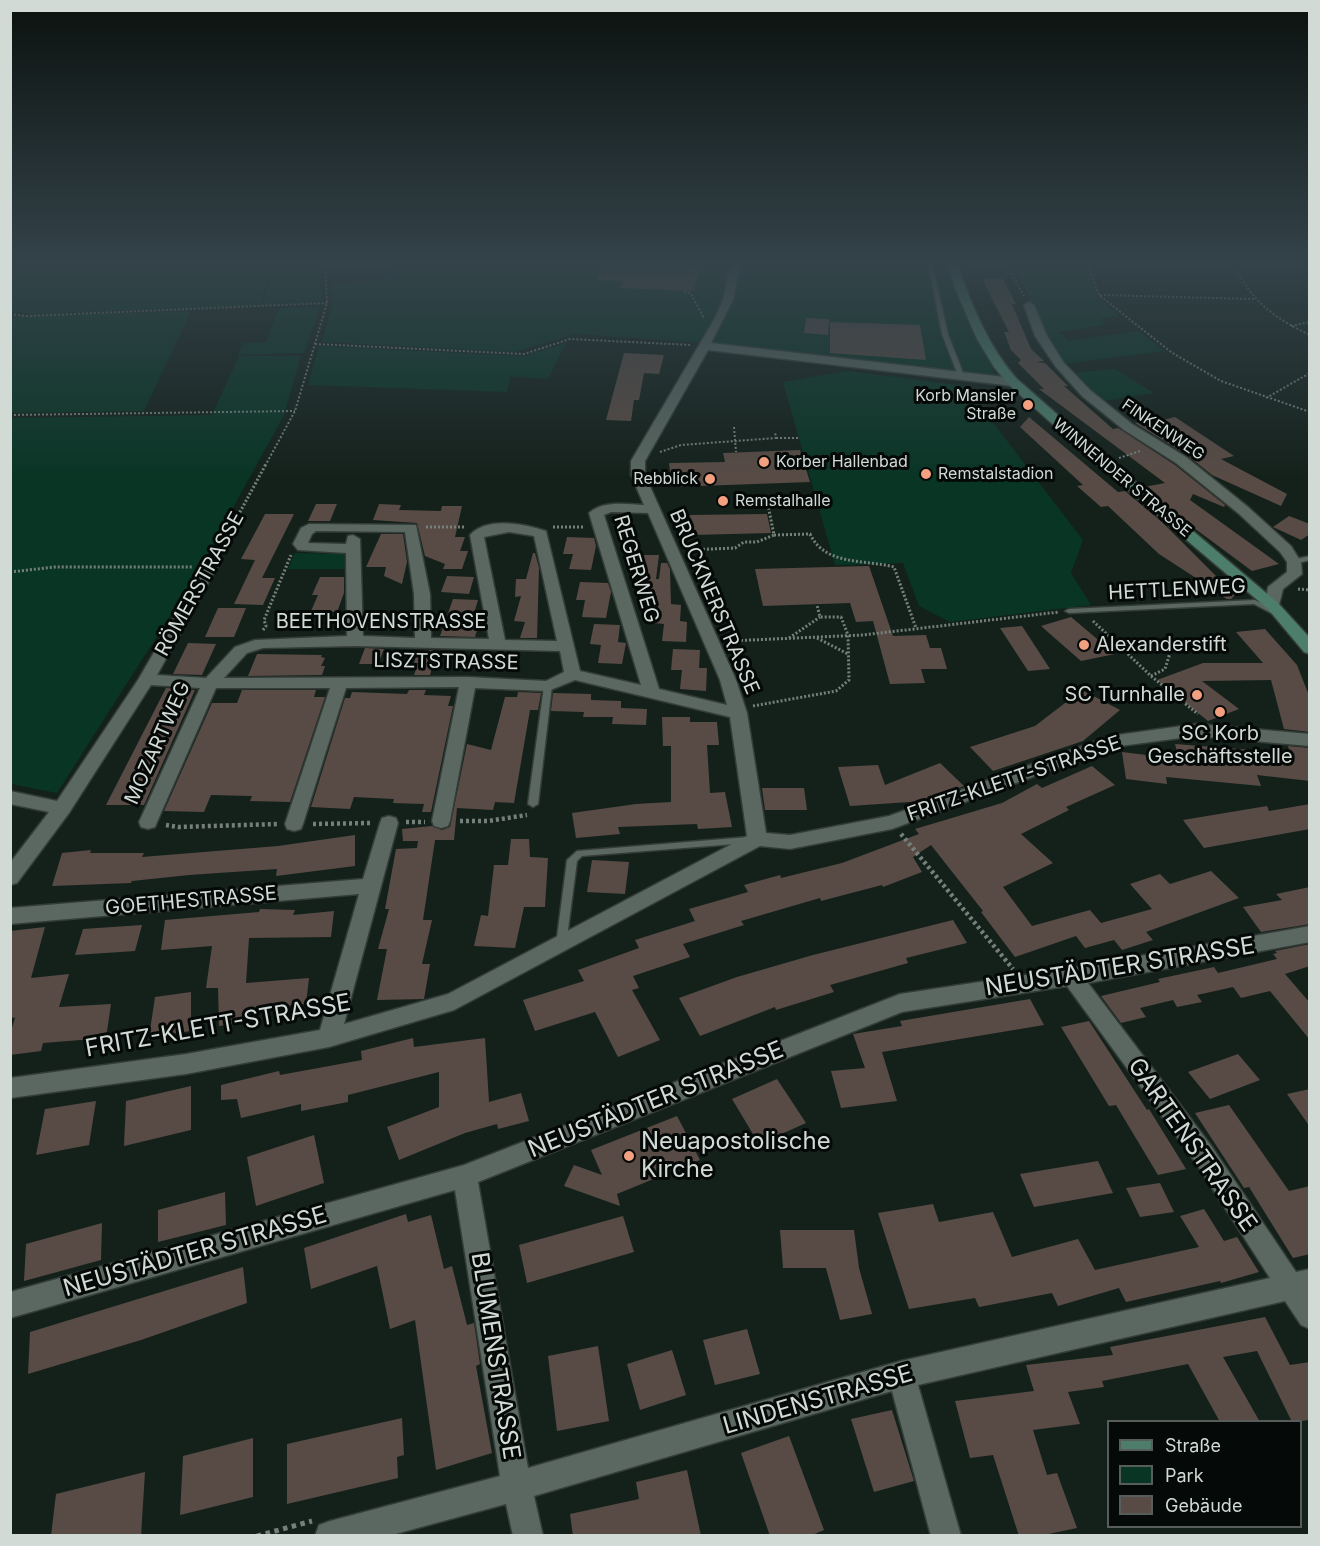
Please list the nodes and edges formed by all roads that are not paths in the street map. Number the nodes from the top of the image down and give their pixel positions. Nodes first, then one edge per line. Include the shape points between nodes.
1 (711, 335) edge
2 (945, 335) edge
3 (982, 335) edge
4 (1041, 335) edge
5 (705, 346) junction
6 (962, 378) junction
7 (1014, 382) junction
8 (652, 508) junction
9 (352, 528) junction
10 (354, 549) junction
11 (1310, 558) edge
12 (1294, 562) junction
13 (210, 567) road end
14 (1069, 611) road end
15 (1278, 611) junction
16 (355, 641) junction
17 (423, 641) junction
18 (498, 642) junction
19 (567, 646) junction
20 (1310, 649) edge
21 (573, 674) junction
22 (146, 680) junction
23 (339, 681) junction
24 (468, 682) junction
25 (210, 683) junction
26 (548, 686) junction
27 (652, 692) junction
28 (744, 710) junction
29 (1310, 740) edge
30 (10, 797) edge
31 (533, 804) road end
32 (62, 808) junction
33 (441, 821) road end
34 (148, 822) road end
35 (389, 823) road end
36 (294, 824) road end
37 (757, 839) junction
38 (10, 878) edge
39 (371, 886) junction
40 (10, 916) edge
41 (1310, 934) edge
42 (561, 945) junction
43 (1072, 977) junction
44 (329, 1038) junction
45 (10, 1088) edge
46 (465, 1176) junction
47 (1299, 1284) edge
48 (10, 1305) edge
49 (1310, 1316) edge
50 (901, 1375) junction
51 (517, 1486) junction
52 (330, 1536) edge
53 (528, 1536) edge
54 (946, 1536) edge

1 - 5 street, BRUCKNERSTRASSE
2 - 6 lane
3 - 7 street, WINNENDER STRASSE
4 - 12 street, FINKENWEG via 1060,365 1108,413 1181,460 1243,510 1286,549
5 - 6 street
5 - 8 street, BRUCKNERSTRASSE via 638,461 638,475
6 - 7 street
7 - 15 street, WINNENDER STRASSE
8 - 27 street, REGERWEG via 609,508 596,513
8 - 28 street, BRUCKNERSTRASSE
9 - 10 street
9 - 10 street via 314,527 306,531 300,544 311,549
9 - 17 street via 411,528 422,594
10 - 16 street
11 - 12 lane
12 - 15 street via 1295,574 1276,587
13 - 22 street, RÖMERSTRASSE
14 - 15 lane, HETTLENWEG via 1255,602
15 - 20 street, WINNENDER STRASSE
16 - 17 street, BEETHOVENSTRASSE
16 - 25 street, BEETHOVENSTRASSE via 261,643 241,650
17 - 18 street, BEETHOVENSTRASSE
18 - 19 street, BEETHOVENSTRASSE
18 - 19 street via 481,532 531,530 541,534
19 - 21 street
21 - 26 street, LISZTSTRASSE
21 - 27 street
22 - 25 street, LISZTSTRASSE
22 - 32 street, RÖMERSTRASSE
23 - 24 street, LISZTSTRASSE
23 - 25 street, LISZTSTRASSE
23 - 36 street
24 - 26 street, LISZTSTRASSE
24 - 33 street
25 - 34 street, MOZARTWEG
26 - 31 lane
27 - 28 street
28 - 37 street, BRUCKNERSTRASSE
29 - 37 street, FRITZ-KLETT-STRASSE via 1196,730 1110,742 892,822 790,842
30 - 32 street
32 - 38 street, RÖMERSTRASSE
35 - 39 street
37 - 42 street, FRITZ-KLETT-STRASSE
37 - 42 lane, FRITZ-KLETT-STRASSE via 580,853 572,860
39 - 40 street, GOETHESTRASSE
39 - 44 street
41 - 43 street, NEUSTÄDTER STRASSE
42 - 44 street, FRITZ-KLETT-STRASSE via 454,1001
43 - 46 street, NEUSTÄDTER STRASSE via 900,1003
43 - 47 street, GARTENSTRASSE
44 - 45 street, FRITZ-KLETT-STRASSE via 186,1064
46 - 48 street, NEUSTÄDTER STRASSE
46 - 51 street, BLUMENSTRASSE
47 - 49 street, GARTENSTRASSE
47 - 50 street, LINDENSTRASSE
50 - 51 street, LINDENSTRASSE
50 - 54 street
51 - 52 street, LINDENSTRASSE
51 - 53 street, BLUMENSTRASSE

